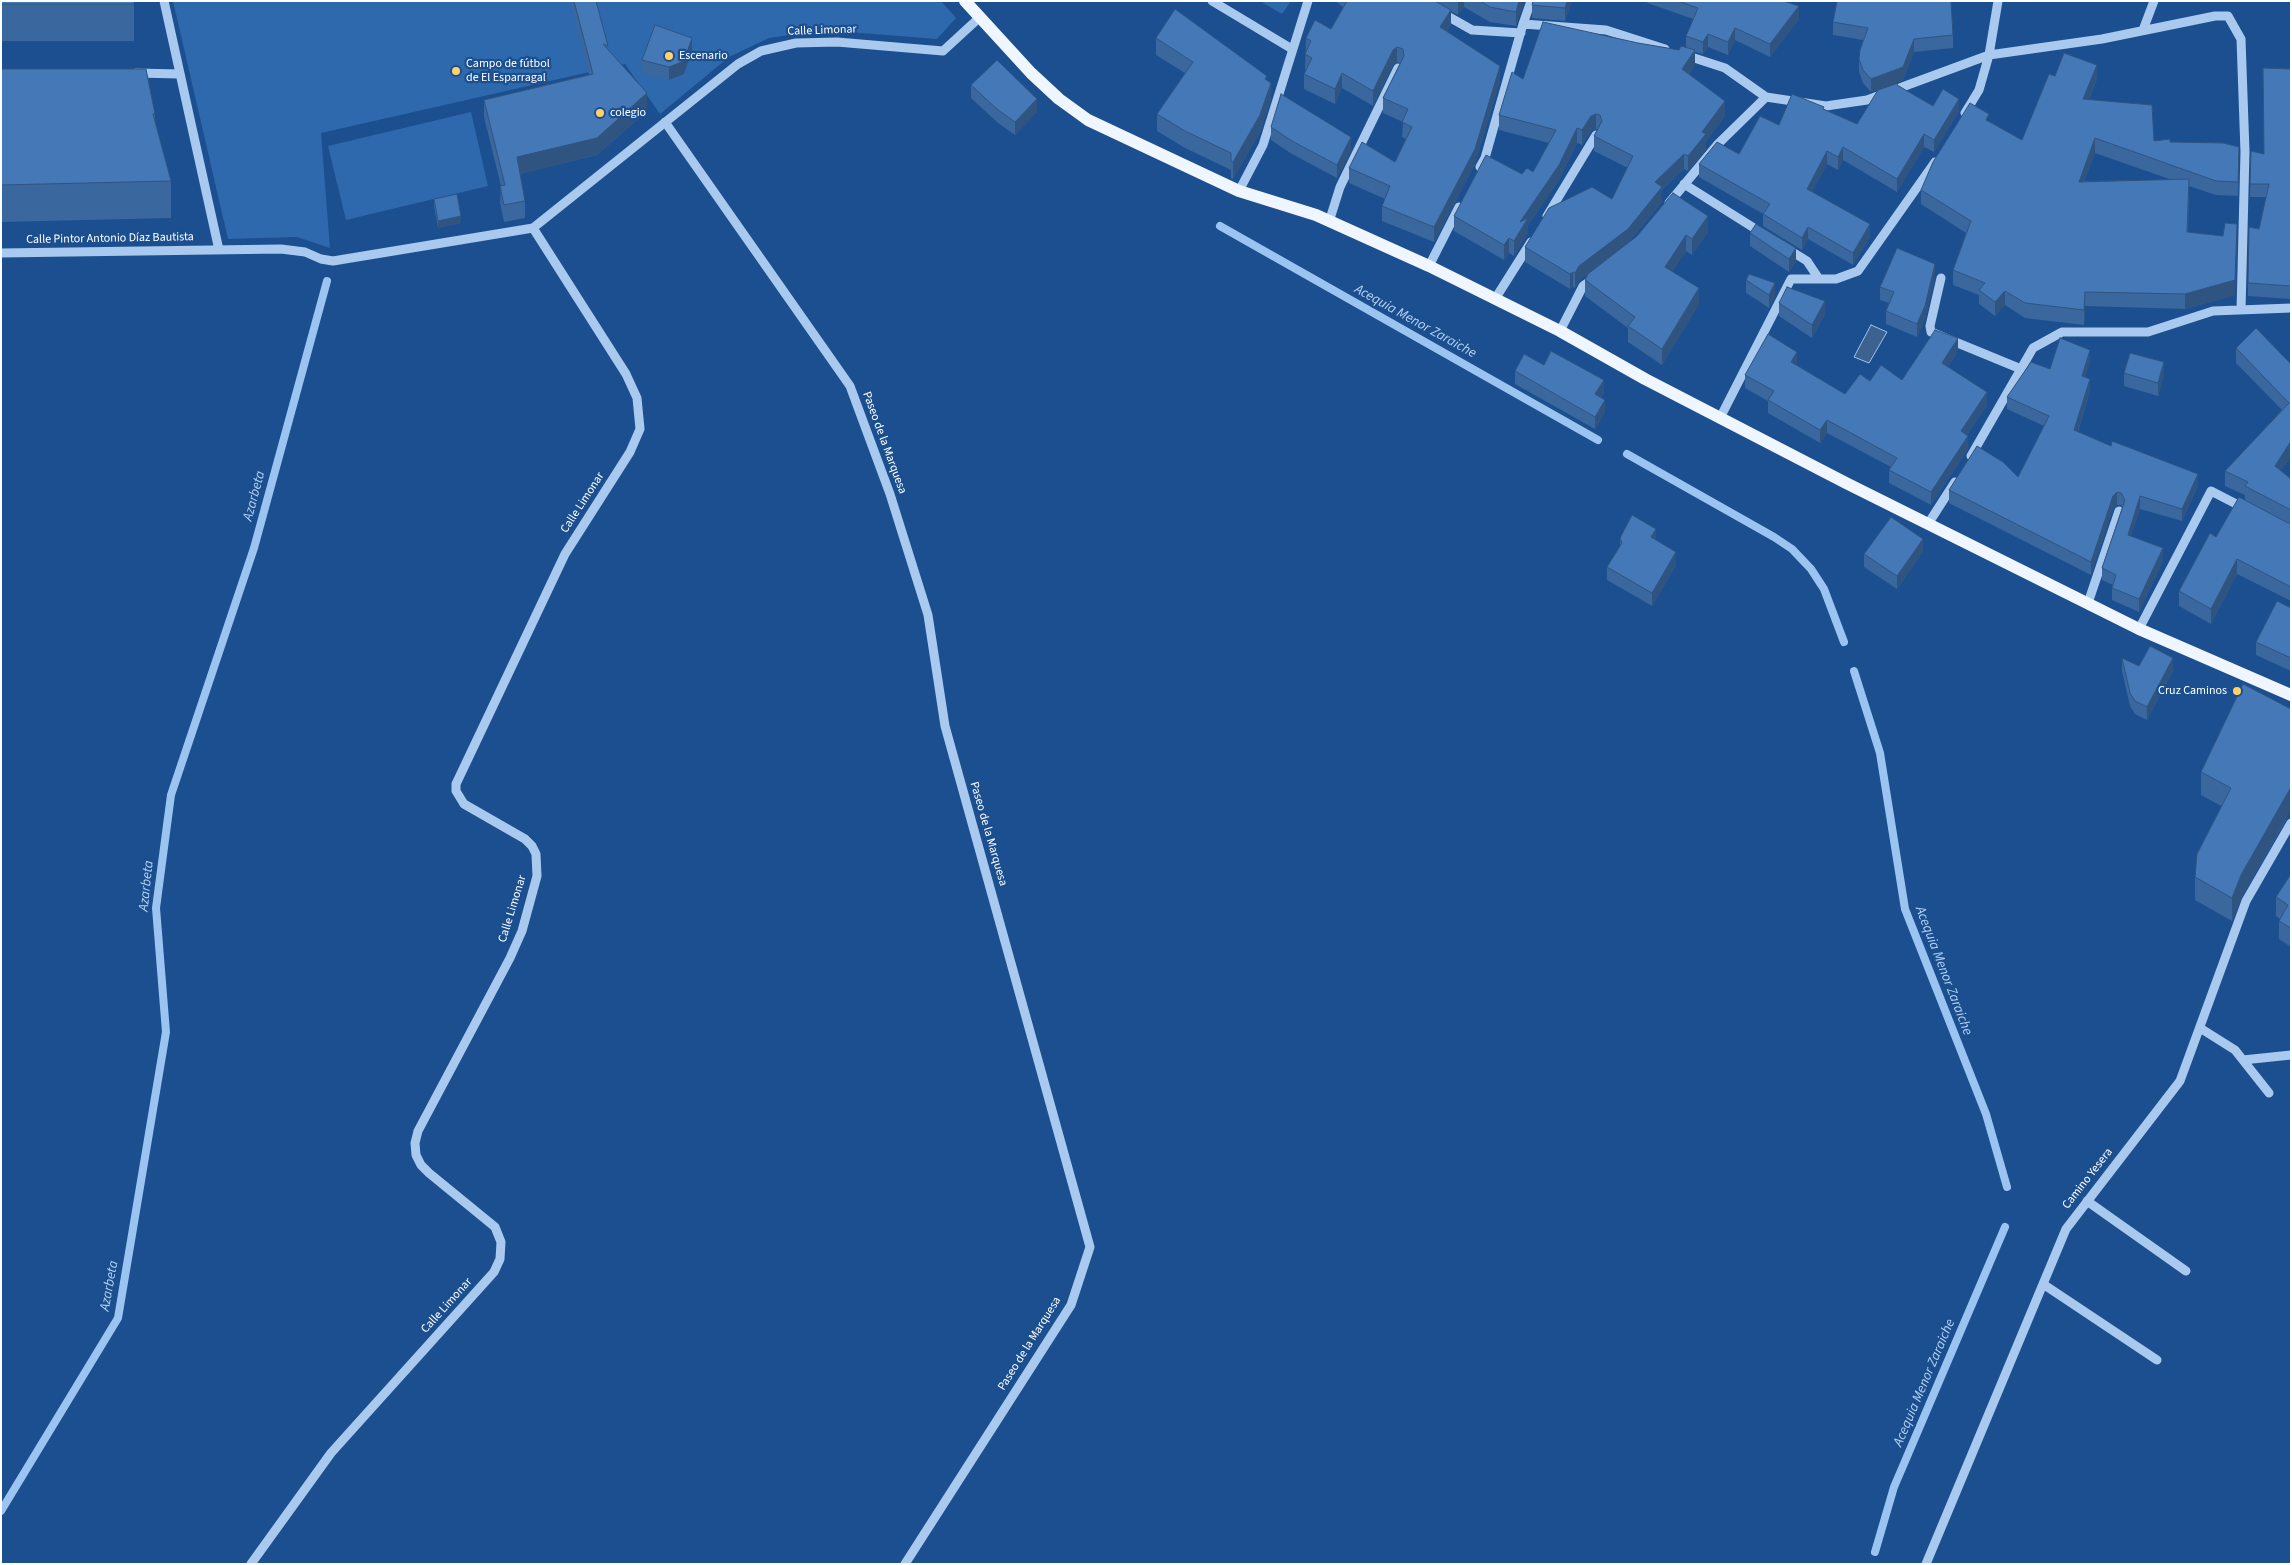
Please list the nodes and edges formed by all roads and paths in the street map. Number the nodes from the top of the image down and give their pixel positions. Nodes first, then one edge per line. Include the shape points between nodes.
1 (164, 1) edge
2 (1212, 1) edge
3 (1308, 1) edge
4 (1421, 1) edge
5 (1531, 1) edge
6 (1998, 1) edge
7 (2154, 1) edge
8 (970, 3) edge
9 (980, 17) junction
10 (1522, 29) junction
11 (2143, 30) junction
12 (1292, 49) junction
13 (1989, 55) junction
14 (1398, 68) edge
15 (131, 73) edge
16 (180, 74) junction
17 (1766, 97) junction
18 (665, 122) junction
19 (1959, 124) edge
20 (1596, 135) edge
21 (1938, 158) edge
22 (1476, 175) edge
23 (1684, 184) junction
24 (1239, 191) junction
25 (1463, 200) edge
26 (1660, 212) edge
27 (1330, 222) junction
28 (1542, 224) edge
29 (533, 228) junction
30 (1537, 232) edge
31 (218, 250) junction
32 (1, 253) edge
33 (1429, 266) junction
34 (1604, 270) edge
35 (1941, 278) dead end
36 (1819, 279) junction
37 (1495, 299) junction
38 (2291, 308) edge
39 (2241, 310) junction
40 (1560, 330) junction
41 (2021, 369) junction
42 (1720, 418) junction
43 (1966, 465) edge
44 (1960, 474) edge
45 (2119, 511) edge
46 (2255, 514) edge
47 (1928, 524) junction
48 (2088, 604) junction
49 (2139, 629) junction
50 (2291, 695) edge
51 (2291, 823) edge
52 (2200, 1028) junction
53 (2291, 1055) edge
54 (2243, 1060) junction
55 (2269, 1093) dead end
56 (2087, 1201) junction
57 (2186, 1270) dead end
58 (2043, 1284) junction
59 (2157, 1360) dead end
60 (251, 1564) edge
61 (905, 1564) edge
62 (1926, 1564) edge

1 - 16 street
2 - 12 street
3 - 12 street
4 - 10 street via 1472,30
5 - 10 street
6 - 13 street
7 - 11 street
8 - 9 main road
9 - 18 street, Calle Limonar via 943,51 837,42 771,47 738,64
9 - 24 main road via 1059,99 1088,120
10 - 17 street via 1606,30 1725,68
10 - 22 street via 1485,158
11 - 13 street
11 - 39 street via 2228,16 2242,38 2245,152
12 - 24 street via 1264,144
13 - 17 street via 1867,100 1826,106
13 - 19 street via 1978,90
14 - 27 street via 1340,187
15 - 16 street
16 - 31 street
17 - 23 street via 1718,144
18 - 29 street, Calle Limonar
18 - 61 street, Paseo de la Marquesa via 850,386 890,494 928,615 945,726 1090,1247 1071,1304
20 - 28 street
21 - 36 street via 1858,271 1836,279
23 - 26 street
23 - 36 street via 1808,261
24 - 27 main road
25 - 33 street
27 - 33 main road
29 - 31 street, Calle Limonar via 333,261 294,250
29 - 60 street, Calle Limonar via 626,374 637,398 640,428 630,452 565,554 456,784 456,791 464,804 525,839 536,854 538,864 525,922 510,958 418,1131 415,1143 421,1165 495,1226 501,1242 500,1259 494,1272 331,1453
30 - 37 street
31 - 32 street, Calle Pintor Antonio Díaz Bautista
33 - 37 main road
34 - 40 street via 1583,286
35 - 41 street via 1931,332
36 - 42 street via 1791,279
37 - 40 main road
38 - 39 street
39 - 41 street via 2214,311 2148,332 2062,332 2033,348
40 - 42 main road
41 - 43 street
42 - 47 main road
44 - 47 street
45 - 48 street
46 - 49 street via 2211,491
47 - 48 main road
48 - 49 main road
49 - 50 main road
51 - 52 street, Camino Yesera via 2246,901
52 - 54 street via 2235,1050
52 - 56 street, Camino Yesera via 2180,1081
53 - 54 street
54 - 55 street
56 - 57 street
56 - 58 street, Camino Yesera via 2066,1229
58 - 59 street
58 - 62 street, Camino Yesera

